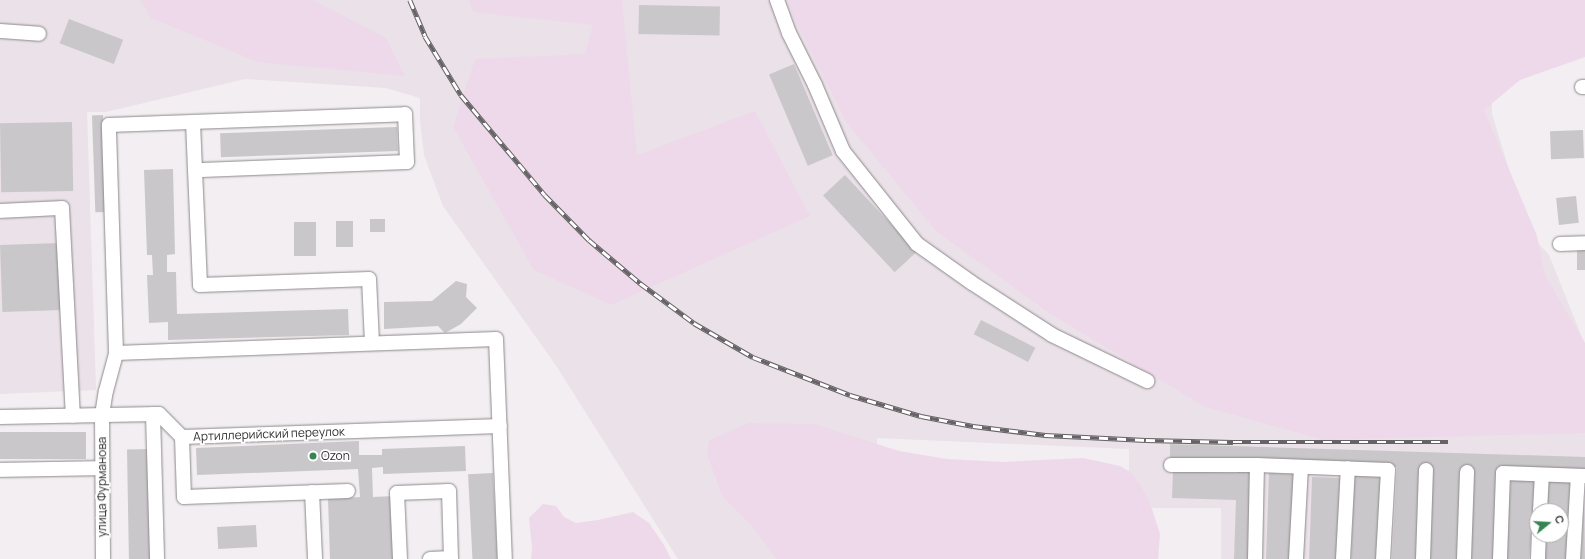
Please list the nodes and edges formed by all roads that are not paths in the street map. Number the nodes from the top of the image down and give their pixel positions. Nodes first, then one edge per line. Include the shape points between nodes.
1 (777, 0) edge
2 (0, 31) edge
3 (39, 34) dead end
4 (193, 122) junction
5 (195, 170) junction
6 (0, 211) edge
7 (1585, 243) edge
8 (1560, 244) dead end
9 (372, 343) junction
10 (116, 353) junction
11 (1147, 381) dead end
12 (153, 414) junction
13 (102, 415) junction
14 (73, 416) junction
15 (0, 417) edge
16 (500, 426) junction
17 (182, 437) junction
18 (1171, 465) dead end
19 (1257, 465) junction
20 (1301, 467) junction
21 (102, 468) junction
22 (1348, 468) junction
23 (0, 470) edge
24 (1426, 470) dead end
25 (1467, 472) dead end
26 (1542, 474) junction
27 (1582, 476) edge
28 (348, 491) dead end
29 (312, 492) junction
30 (1540, 503) edge
31 (1539, 543) edge
32 (103, 559) edge
33 (157, 559) edge
34 (315, 559) edge
35 (400, 559) edge
36 (430, 559) edge
37 (451, 559) edge
38 (505, 559) edge
39 (1255, 559) edge
40 (1296, 559) edge
41 (1343, 559) edge
42 (1384, 559) edge
43 (1422, 559) edge
44 (1464, 559) edge
45 (1500, 559) edge
46 (1538, 559) edge
47 (1573, 559) edge

1 - 11 street via 789,33 815,85 843,151 917,244 1052,335
2 - 3 street
4 - 5 street
4 - 5 street via 405,114 407,162
4 - 10 street, улица Фурманова via 109,125
5 - 9 street via 200,286 369,279
6 - 14 street via 62,208
7 - 8 street
9 - 10 street
9 - 16 street via 496,338
10 - 13 street, улица Фурманова
12 - 13 street
12 - 17 street, Артиллерийский переулок via 159,414
12 - 33 street
13 - 14 street
13 - 21 street, улица Фурманова
14 - 15 street
16 - 17 street, Артиллерийский переулок
16 - 38 street
17 - 29 street via 184,497
18 - 19 street
19 - 20 street
19 - 39 street
20 - 22 street
20 - 40 street
21 - 23 street
21 - 32 street, улица Фурманова
22 - 41 street
22 - 42 street via 1388,470
24 - 43 street
25 - 44 street
26 - 27 street
26 - 30 street
26 - 45 street via 1503,473
27 - 47 street
28 - 29 street
29 - 34 street
31 - 46 street
35 - 37 street via 397,493 449,491
36 - 37 street

